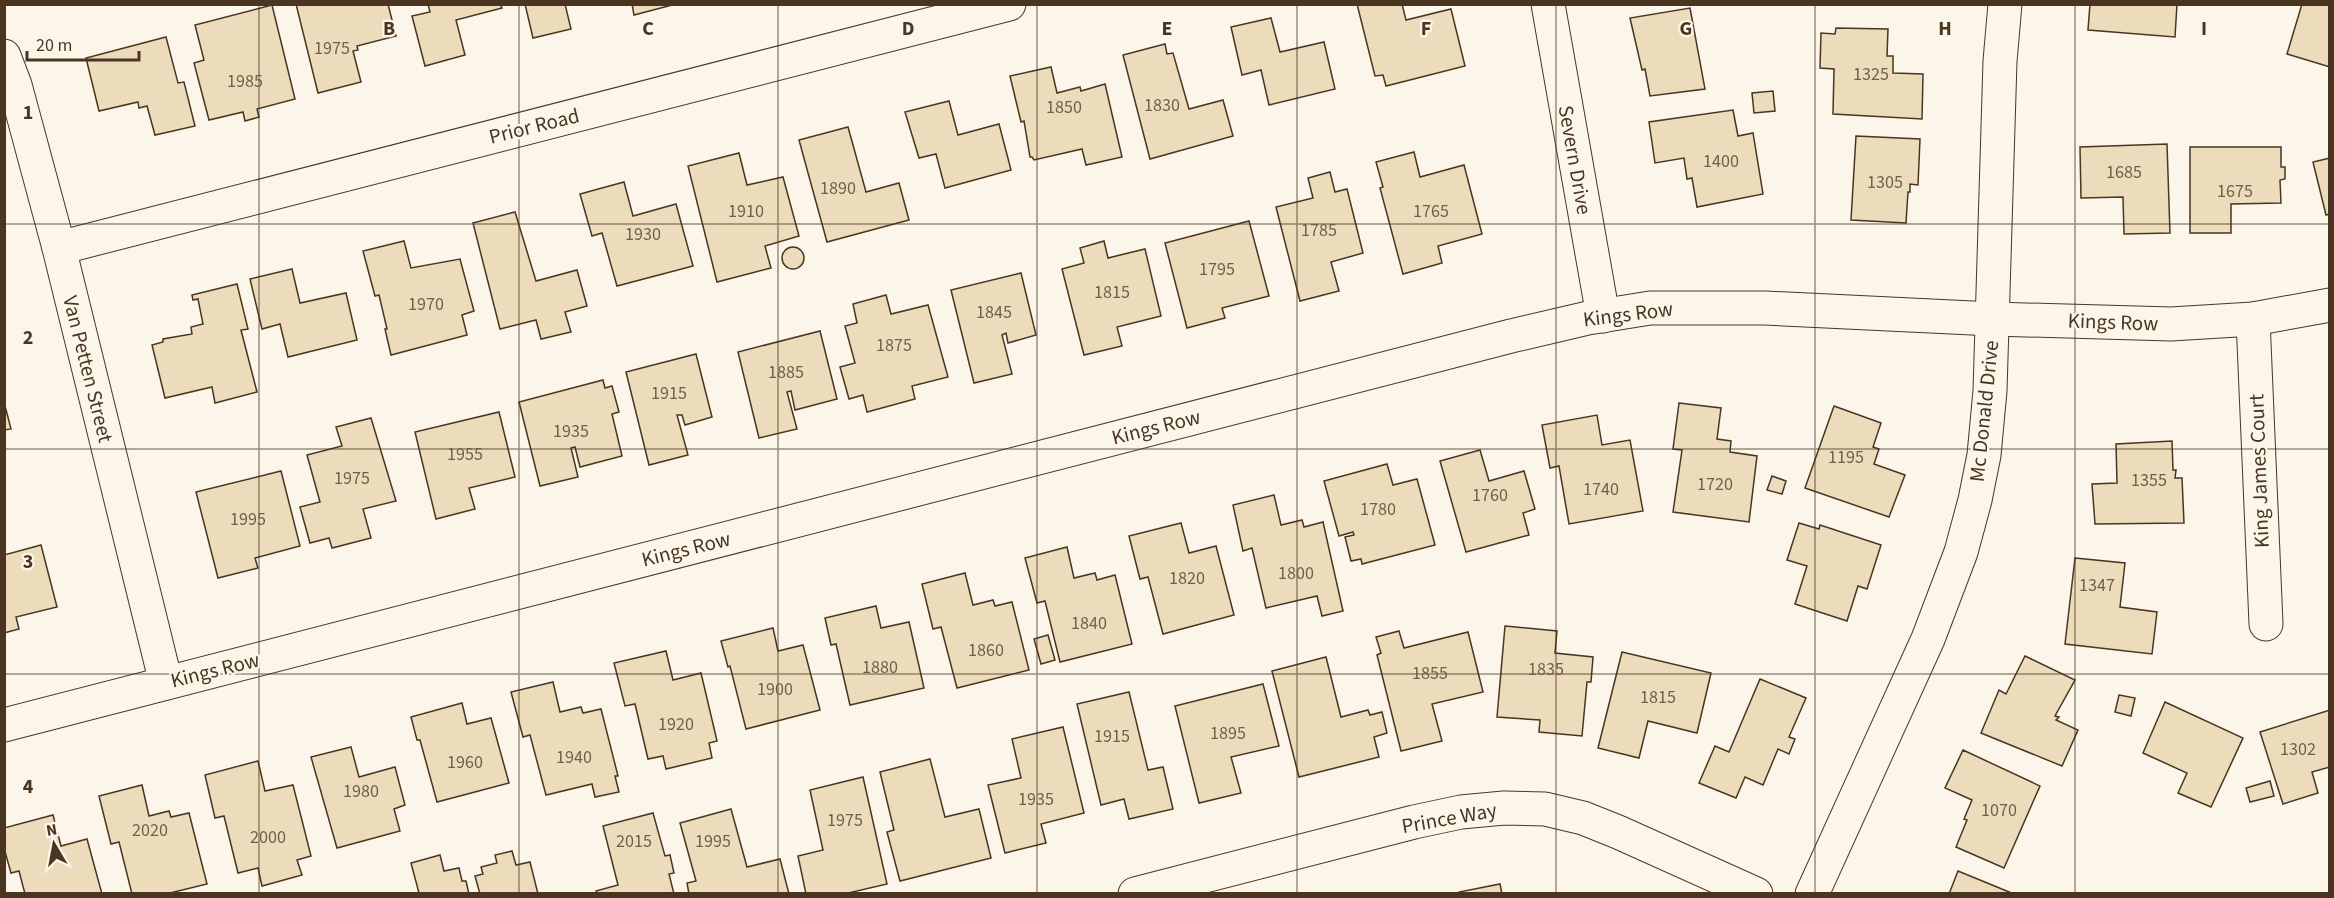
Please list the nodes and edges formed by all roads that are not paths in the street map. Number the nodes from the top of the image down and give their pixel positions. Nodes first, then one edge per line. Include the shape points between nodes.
1 (1009, 4) edge
2 (1548, 4) edge
3 (2005, 4) edge
4 (927, 15) edge
5 (4, 56) edge
6 (59, 248) junction
7 (2330, 305) edge
8 (1603, 316) junction
9 (1993, 319) junction
10 (2253, 319) junction
11 (2266, 624) dead end
12 (166, 683) junction
13 (4, 725) edge
14 (1135, 894) edge
15 (1756, 894) edge
16 (1812, 894) edge

1 - 4 street, Prior Road
2 - 8 street, Severn Drive
3 - 9 street, Mc Donald Drive
4 - 6 street, Prior Road
5 - 6 street, Van Petten Street
6 - 12 street, Van Petten Street
7 - 10 street, Kings Row
8 - 9 street, Kings Row via 1650,308 1703,307
8 - 12 street, Kings Row via 1511,336
9 - 10 street, Kings Row via 2170,324
9 - 16 street, Mc Donald Drive via 1984,455 1961,552 1910,682
10 - 11 street, King James Court
12 - 13 street, Kings Row
14 - 15 street, Prince Way via 1414,822 1504,808 1545,809 1583,818

